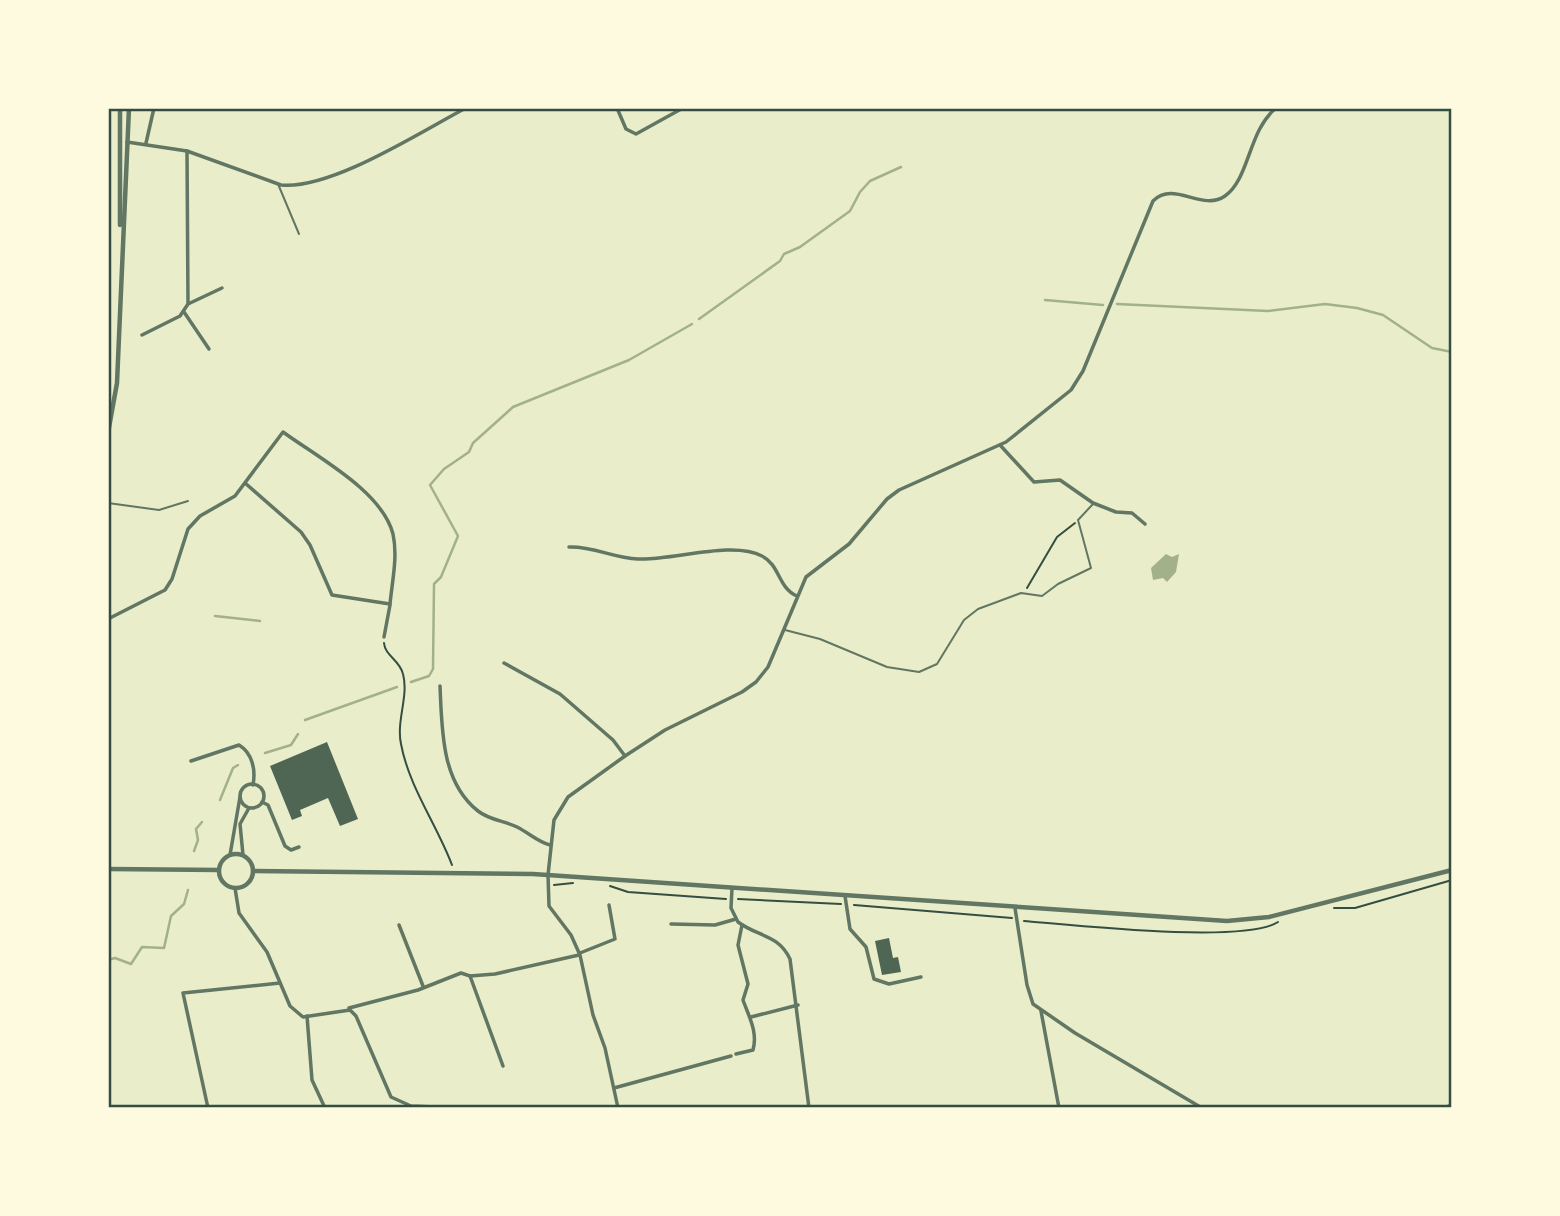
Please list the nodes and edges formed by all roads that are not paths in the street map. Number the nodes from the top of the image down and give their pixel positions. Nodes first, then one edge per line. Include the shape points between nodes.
1 (120, 108) edge
2 (129, 108) edge
3 (154, 108) edge
4 (466, 108) edge
5 (617, 108) edge
6 (682, 108) edge
7 (1276, 108) edge
8 (127, 142) junction
9 (119, 143) junction
10 (146, 143) junction
11 (187, 151) junction
12 (278, 183) junction
13 (299, 234) dead end
14 (120, 243) junction
15 (222, 288) dead end
16 (188, 304) junction
17 (184, 312) junction
18 (142, 335) dead end
19 (209, 349) dead end
20 (108, 433) edge
21 (1000, 445) junction
22 (246, 483) junction
23 (188, 501) dead end
24 (108, 503) edge
25 (1093, 503) junction
26 (1145, 524) dead end
27 (569, 547) dead end
28 (797, 596) junction
29 (390, 604) junction
30 (108, 619) edge
31 (783, 630) junction
32 (384, 637) road end
33 (504, 663) dead end
34 (440, 686) dead end
35 (625, 756) junction
36 (191, 761) dead end
37 (253, 785) junction
38 (241, 795) junction
39 (262, 802) junction
40 (249, 808) junction
41 (550, 845) junction
42 (299, 847) dead end
43 (230, 855) junction
44 (243, 855) junction
45 (108, 869) edge
46 (219, 870) junction
47 (1451, 870) edge
48 (253, 871) junction
49 (548, 876) junction
50 (235, 888) junction
51 (732, 888) junction
52 (845, 896) junction
53 (609, 905) dead end
54 (1015, 908) junction
55 (736, 919) junction
56 (671, 924) dead end
57 (399, 925) dead end
58 (742, 925) junction
59 (580, 954) junction
60 (470, 976) junction
61 (921, 977) dead end
62 (280, 983) junction
63 (423, 986) junction
64 (798, 1005) junction
65 (347, 1009) junction
66 (1041, 1011) junction
67 (307, 1017) junction
68 (751, 1017) junction
69 (736, 1054) dead end
70 (731, 1056) dead end
71 (503, 1066) dead end
72 (614, 1088) junction
73 (1451, 1105) edge
74 (208, 1108) edge
75 (325, 1108) edge
76 (461, 1108) edge
77 (618, 1108) edge
78 (809, 1108) edge
79 (1059, 1108) edge
80 (1202, 1108) edge
81 (1444, 1108) edge

1 - 9 street
2 - 8 street
3 - 10 street
4 - 12 street via 317,182
5 - 6 street via 626,129 636,134
7 - 21 street via 1258,128 1227,195 1211,200 1168,193 1153,201 1080,379
8 - 9 street
8 - 10 street
8 - 14 street
9 - 14 street
10 - 11 street
11 - 12 street
11 - 16 street
12 - 13 lane
14 - 20 street via 117,383
15 - 16 street
16 - 17 street
17 - 18 street
17 - 19 street
21 - 25 street via 1034,482 1060,480
21 - 28 street via 893,494 849,544 806,577
22 - 29 street via 301,532 331,595
22 - 29 street via 283,432 374,498 393,533
22 - 30 street via 188,529 165,590
23 - 24 lane via 159,510
25 - 26 street via 1132,513
25 - 31 lane via 1078,520 1091,568 1042,596 1021,593 969,615 937,664 919,672 887,667 820,639
27 - 28 street via 585,546 638,559 738,551 760,554
28 - 31 street
29 - 32 street
31 - 35 street via 768,667 756,682
33 - 35 street via 560,694
34 - 41 street via 446,759 468,801 483,815
35 - 41 street via 563,803 554,820
36 - 37 street via 239,745 251,759
37 - 38 street via 246,786
37 - 39 street via 262,791
38 - 40 street
38 - 43 street
39 - 40 street
39 - 42 street via 268,805 285,846 291,850
40 - 44 street via 240,824
41 - 49 street
43 - 44 street
43 - 46 street
44 - 48 street
45 - 46 street
46 - 50 street via 222,881
47 - 54 street via 1254,919 1206,921
48 - 49 street
48 - 50 street via 249,882
49 - 51 street
49 - 59 street via 549,906
50 - 62 street via 239,913 267,952
51 - 52 street
51 - 55 street
52 - 54 street
52 - 61 street via 850,929 866,947 870,971 878,983
53 - 59 street via 615,939
54 - 66 street via 1030,999
55 - 56 street via 715,925
55 - 58 street
57 - 63 street
58 - 64 street via 784,946
58 - 68 street via 738,945 748,984 743,1000
59 - 60 street
59 - 72 street
60 - 63 street via 461,972
60 - 71 street
62 - 67 street via 290,1006
62 - 74 street via 183,993
63 - 65 street
64 - 68 street
64 - 78 street
65 - 67 street
65 - 76 street via 356,1016 391,1097 411,1106
66 - 79 street
66 - 80 street
67 - 75 street via 312,1080
68 - 69 street via 754,1048
70 - 72 street
72 - 77 street
73 - 81 street

